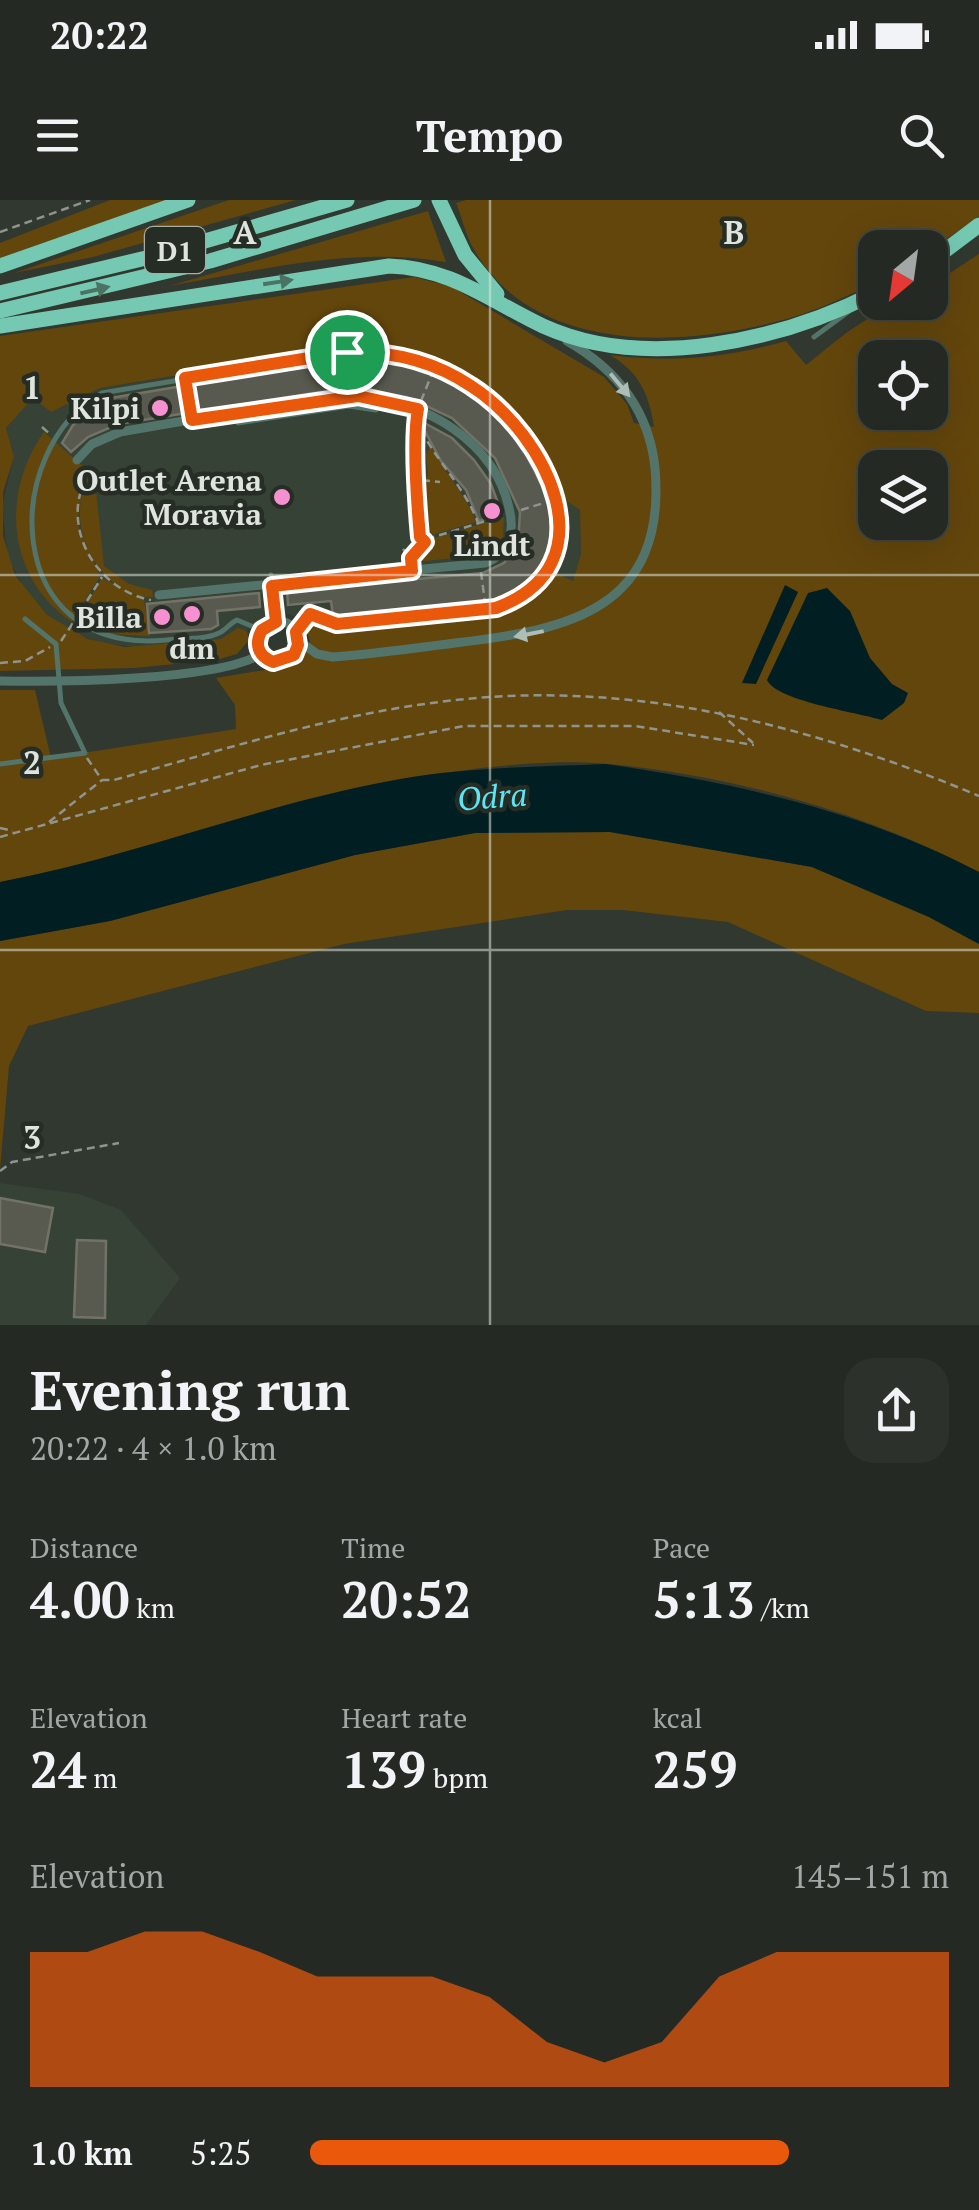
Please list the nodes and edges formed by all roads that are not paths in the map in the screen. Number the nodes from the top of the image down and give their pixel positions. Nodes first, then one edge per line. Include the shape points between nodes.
1 (188, 200) edge
2 (348, 200) edge
3 (414, 200) edge
4 (439, 200) edge
5 (979, 225) edge
6 (948, 248) edge
7 (0, 266) edge
8 (0, 293) edge
9 (858, 301) edge
10 (858, 306) edge
11 (0, 311) edge
12 (520, 312) junction
13 (0, 326) edge
14 (544, 326) junction
15 (814, 338) dead end
16 (77, 402) dead end
17 (376, 410) dead end
18 (238, 423) dead end
19 (78, 460) road end
20 (272, 580) junction
21 (159, 594) road end
22 (59, 618) dead end
23 (25, 619) dead end
24 (276, 622) junction
25 (262, 630) junction
26 (297, 636) junction
27 (261, 654) junction
28 (0, 681) edge
29 (58, 681) junction
30 (0, 764) edge

1 - 7 highway
2 - 8 highway, D1
11 -> 3 highway, D1 via 210,261
4 - 12 highway via 465,255
5 - 6 highway
9 - 14 highway via 786,328 680,346 598,342
10 - 15 lane
13 -> 12 highway, D1 via 389,266 442,273
12 - 14 highway
14 -> 26 street via 607,369 649,434 654,519 622,586 576,621 524,636 333,657 317,654
16 - 26 lane via 185,378 376,352 434,366 510,418 555,498 560,538 548,570 519,598 486,610 337,624 310,614
17 - 18 lane via 349,406
19 - 20 street via 106,436 358,396 418,409 457,431 499,479 511,513 510,541 492,560
20 - 21 street
20 - 24 lane
22 - 25 lane via 119,642 215,635 238,620
23 - 29 lane via 56,644
24 - 25 street
24 - 26 street
25 - 27 street
26 - 27 street via 296,652 284,662
27 - 29 street via 230,667
28 - 29 street
29 - 30 lane via 60,703 85,753

